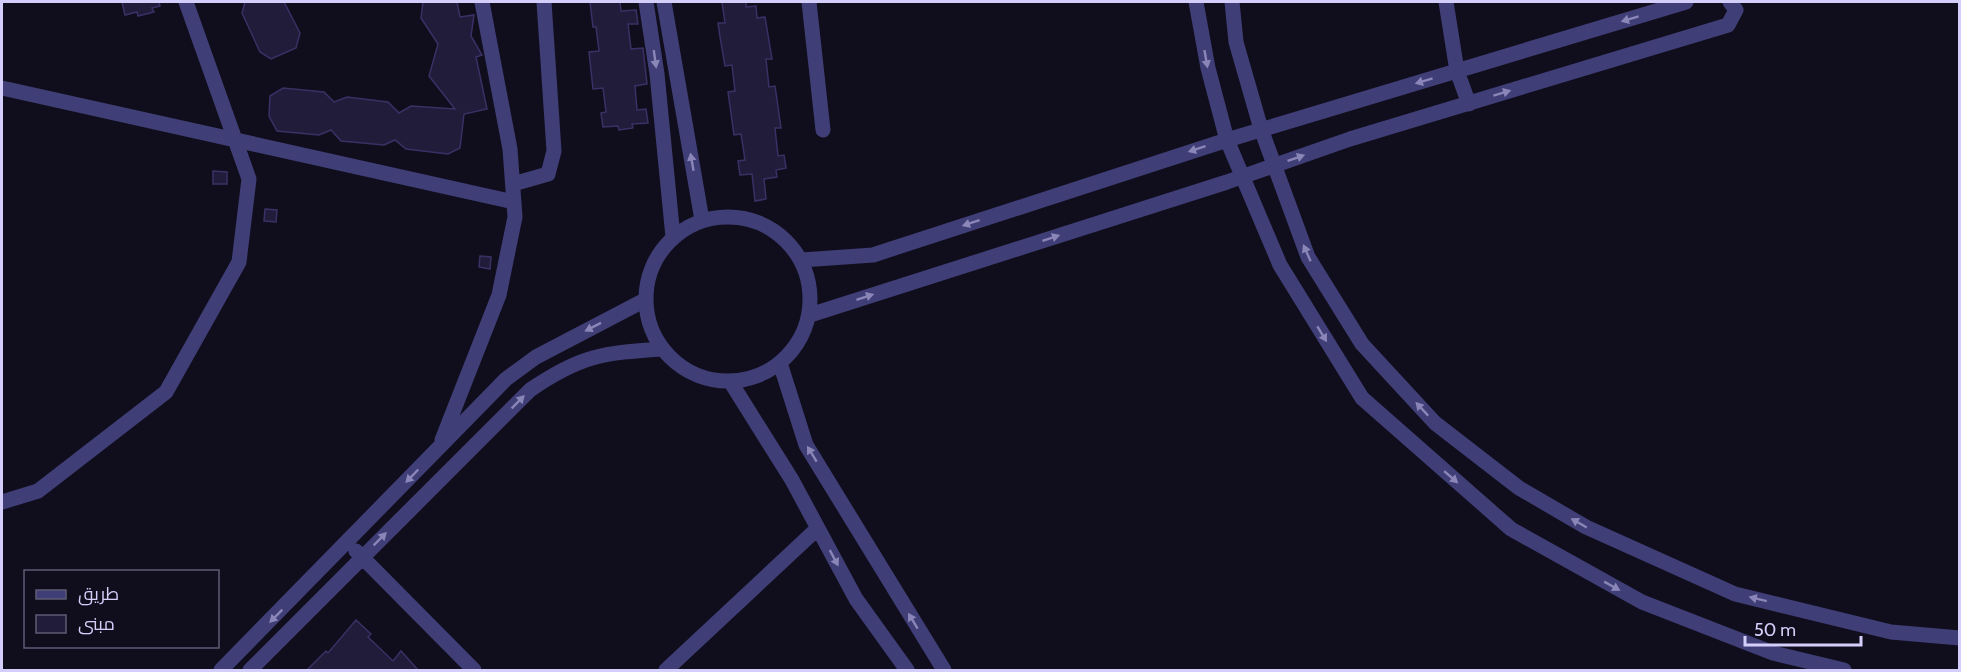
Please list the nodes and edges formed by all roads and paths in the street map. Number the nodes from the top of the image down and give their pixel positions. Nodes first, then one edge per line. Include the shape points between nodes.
1 (186, 2) edge
2 (482, 2) edge
3 (544, 2) edge
4 (646, 2) edge
5 (664, 2) edge
6 (809, 2) edge
7 (1196, 2) edge
8 (1232, 2) edge
9 (1446, 2) edge
10 (1686, 2) edge
11 (1730, 2) edge
12 (1653, 7) edge
13 (1457, 71) junction
14 (2, 88) edge
15 (1468, 104) junction
16 (1261, 129) junction
17 (823, 130) dead end
18 (1227, 140) junction
19 (236, 141) junction
20 (1273, 166) junction
21 (1242, 177) junction
22 (513, 184) junction
23 (514, 202) junction
24 (702, 220) junction
25 (673, 237) junction
26 (802, 260) junction
27 (645, 300) junction
28 (810, 315) junction
29 (662, 349) junction
30 (780, 363) junction
31 (730, 381) junction
32 (439, 448) junction
33 (2, 502) edge
34 (818, 528) junction
35 (348, 543) junction
36 (362, 557) junction
37 (1959, 638) edge
38 (221, 670) edge
39 (250, 670) edge
40 (474, 670) edge
41 (666, 670) edge
42 (907, 670) edge
43 (944, 670) edge
44 (1844, 670) edge

1 - 19 street
2 - 22 street
3 - 22 street via 554,151 548,174
4 -> 25 street
24 -> 5 street
6 - 17 street
7 -> 18 street
8 - 16 street via 1236,42
9 - 13 street
10 - 12 street
15 -> 11 street via 1728,25 1736,10
12 -> 13 street
13 - 15 street
13 -> 16 street
14 - 19 street
20 -> 15 street via 1350,138
16 - 18 street
16 - 20 street
18 - 21 street
18 -> 26 street via 873,255
19 - 23 street
19 - 33 street via 249,178 239,262 166,392 38,491
20 - 21 street
37 -> 20 street via 1891,632 1735,594 1586,527 1519,488 1435,423 1362,344 1308,257
28 -> 21 street
21 -> 44 street via 1280,265 1362,398 1511,529 1642,602 1773,653
22 - 23 street
23 - 32 street via 515,217 499,295
24 - 25 street
24 - 26 street via 731,216 759,222 784,237
25 - 27 street via 658,255 648,277
26 - 28 street via 811,287
27 - 29 street via 650,326
27 -> 32 street via 536,357 481,401
28 - 30 street via 799,342
29 - 31 street via 681,367
36 -> 29 street via 547,378 605,352
30 - 31 street via 756,376
43 -> 30 street via 806,445
31 - 34 street
32 -> 35 street
34 - 41 street
34 -> 42 street via 856,599
35 - 36 street
35 -> 38 street
36 - 39 street
36 - 40 street

